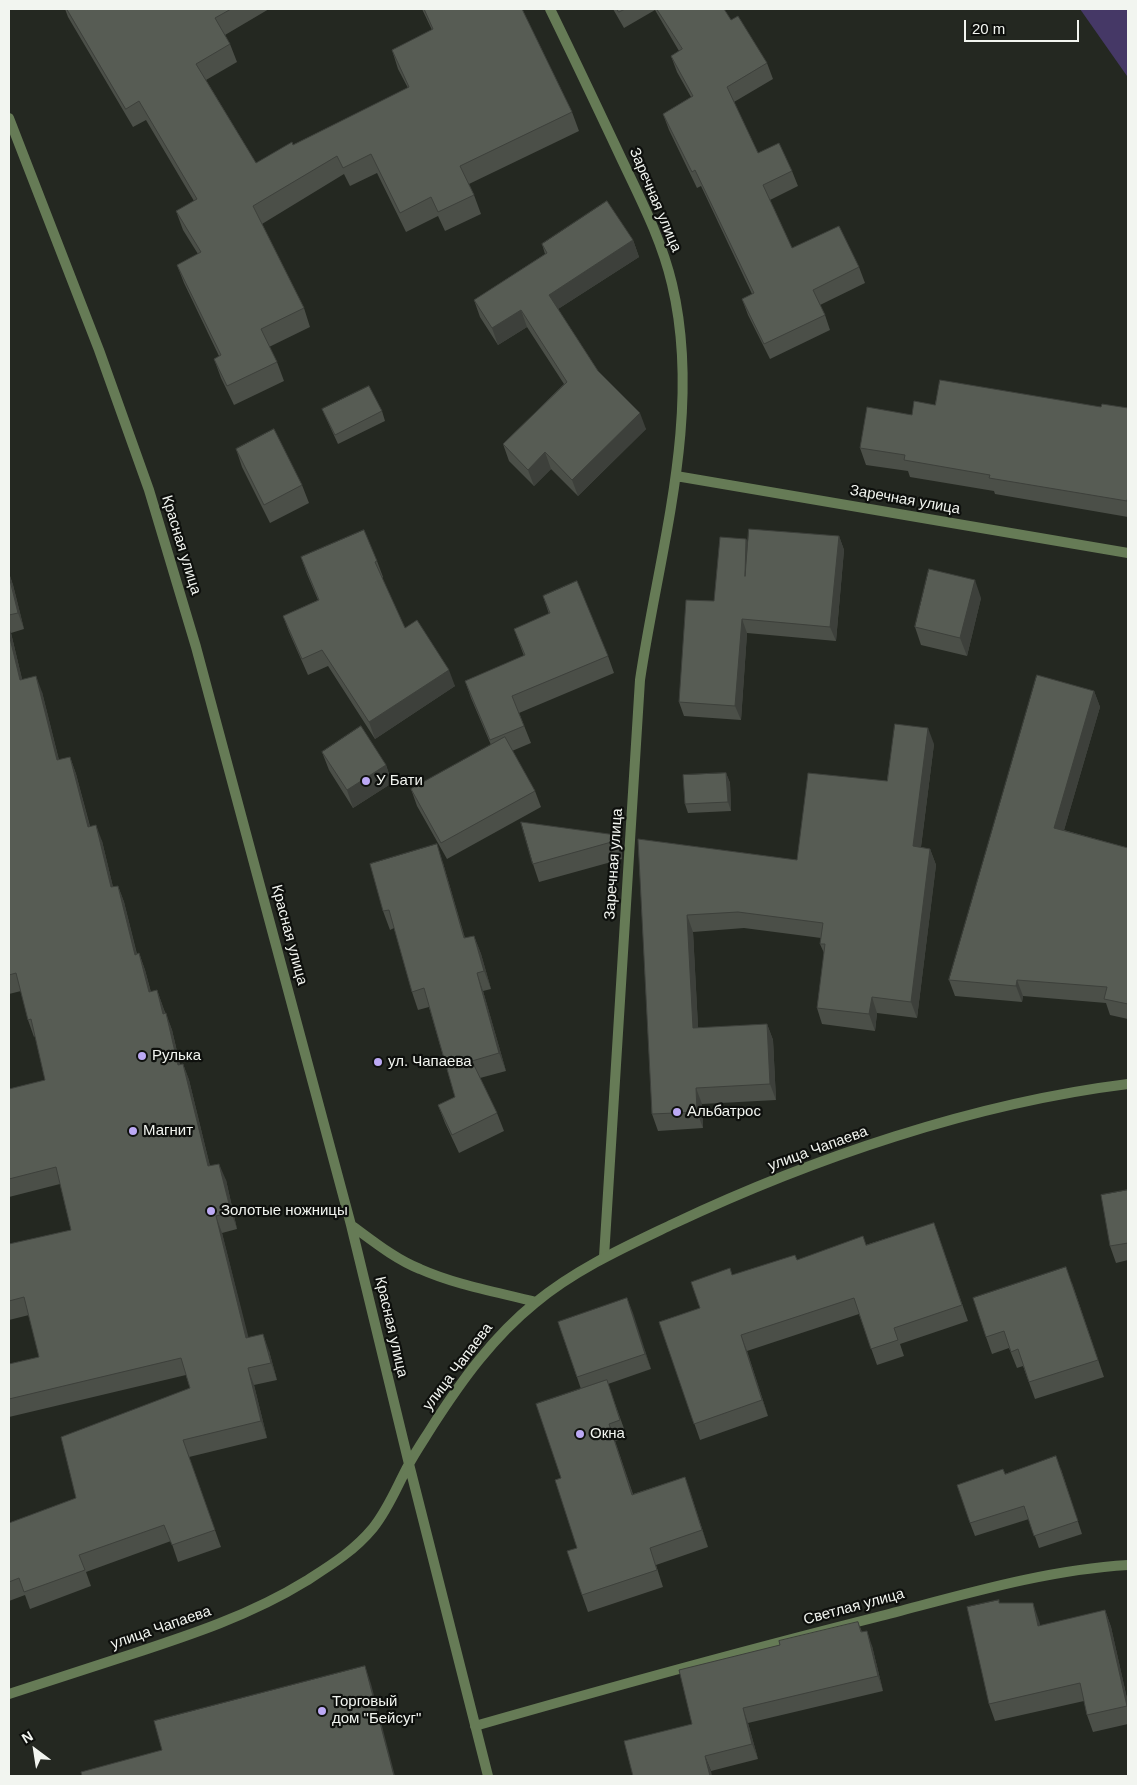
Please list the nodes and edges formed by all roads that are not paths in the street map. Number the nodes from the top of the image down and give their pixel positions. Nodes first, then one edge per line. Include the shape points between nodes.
1 (550, 9) edge
2 (9, 118) edge
3 (676, 476) junction
4 (1128, 553) edge
5 (1128, 1084) edge
6 (351, 1225) junction
7 (604, 1257) junction
8 (536, 1302) junction
9 (409, 1464) junction
10 (1128, 1565) edge
11 (9, 1694) edge
12 (475, 1726) junction
13 (488, 1776) edge

1 - 3 street, Заречная улица via 657,234 672,284 681,338 683,387
2 - 6 street, Красная улица via 99,350 149,490 196,647
3 - 4 street, Заречная улица
3 - 7 street, Заречная улица via 640,680
5 - 7 street, улица Чапаева via 1019,1103 940,1123 848,1153 710,1207
6 - 8 street via 396,1257 420,1269
6 - 9 street, Красная улица
7 - 8 street, улица Чапаева
8 - 9 street, улица Чапаева via 486,1351 454,1392
9 - 11 street, улица Чапаева via 395,1494 363,1539 339,1560 289,1591 189,1636
9 - 12 street, Красная улица
10 - 12 street, Светлая улица via 1092,1567 992,1587
12 - 13 street, Красная улица

